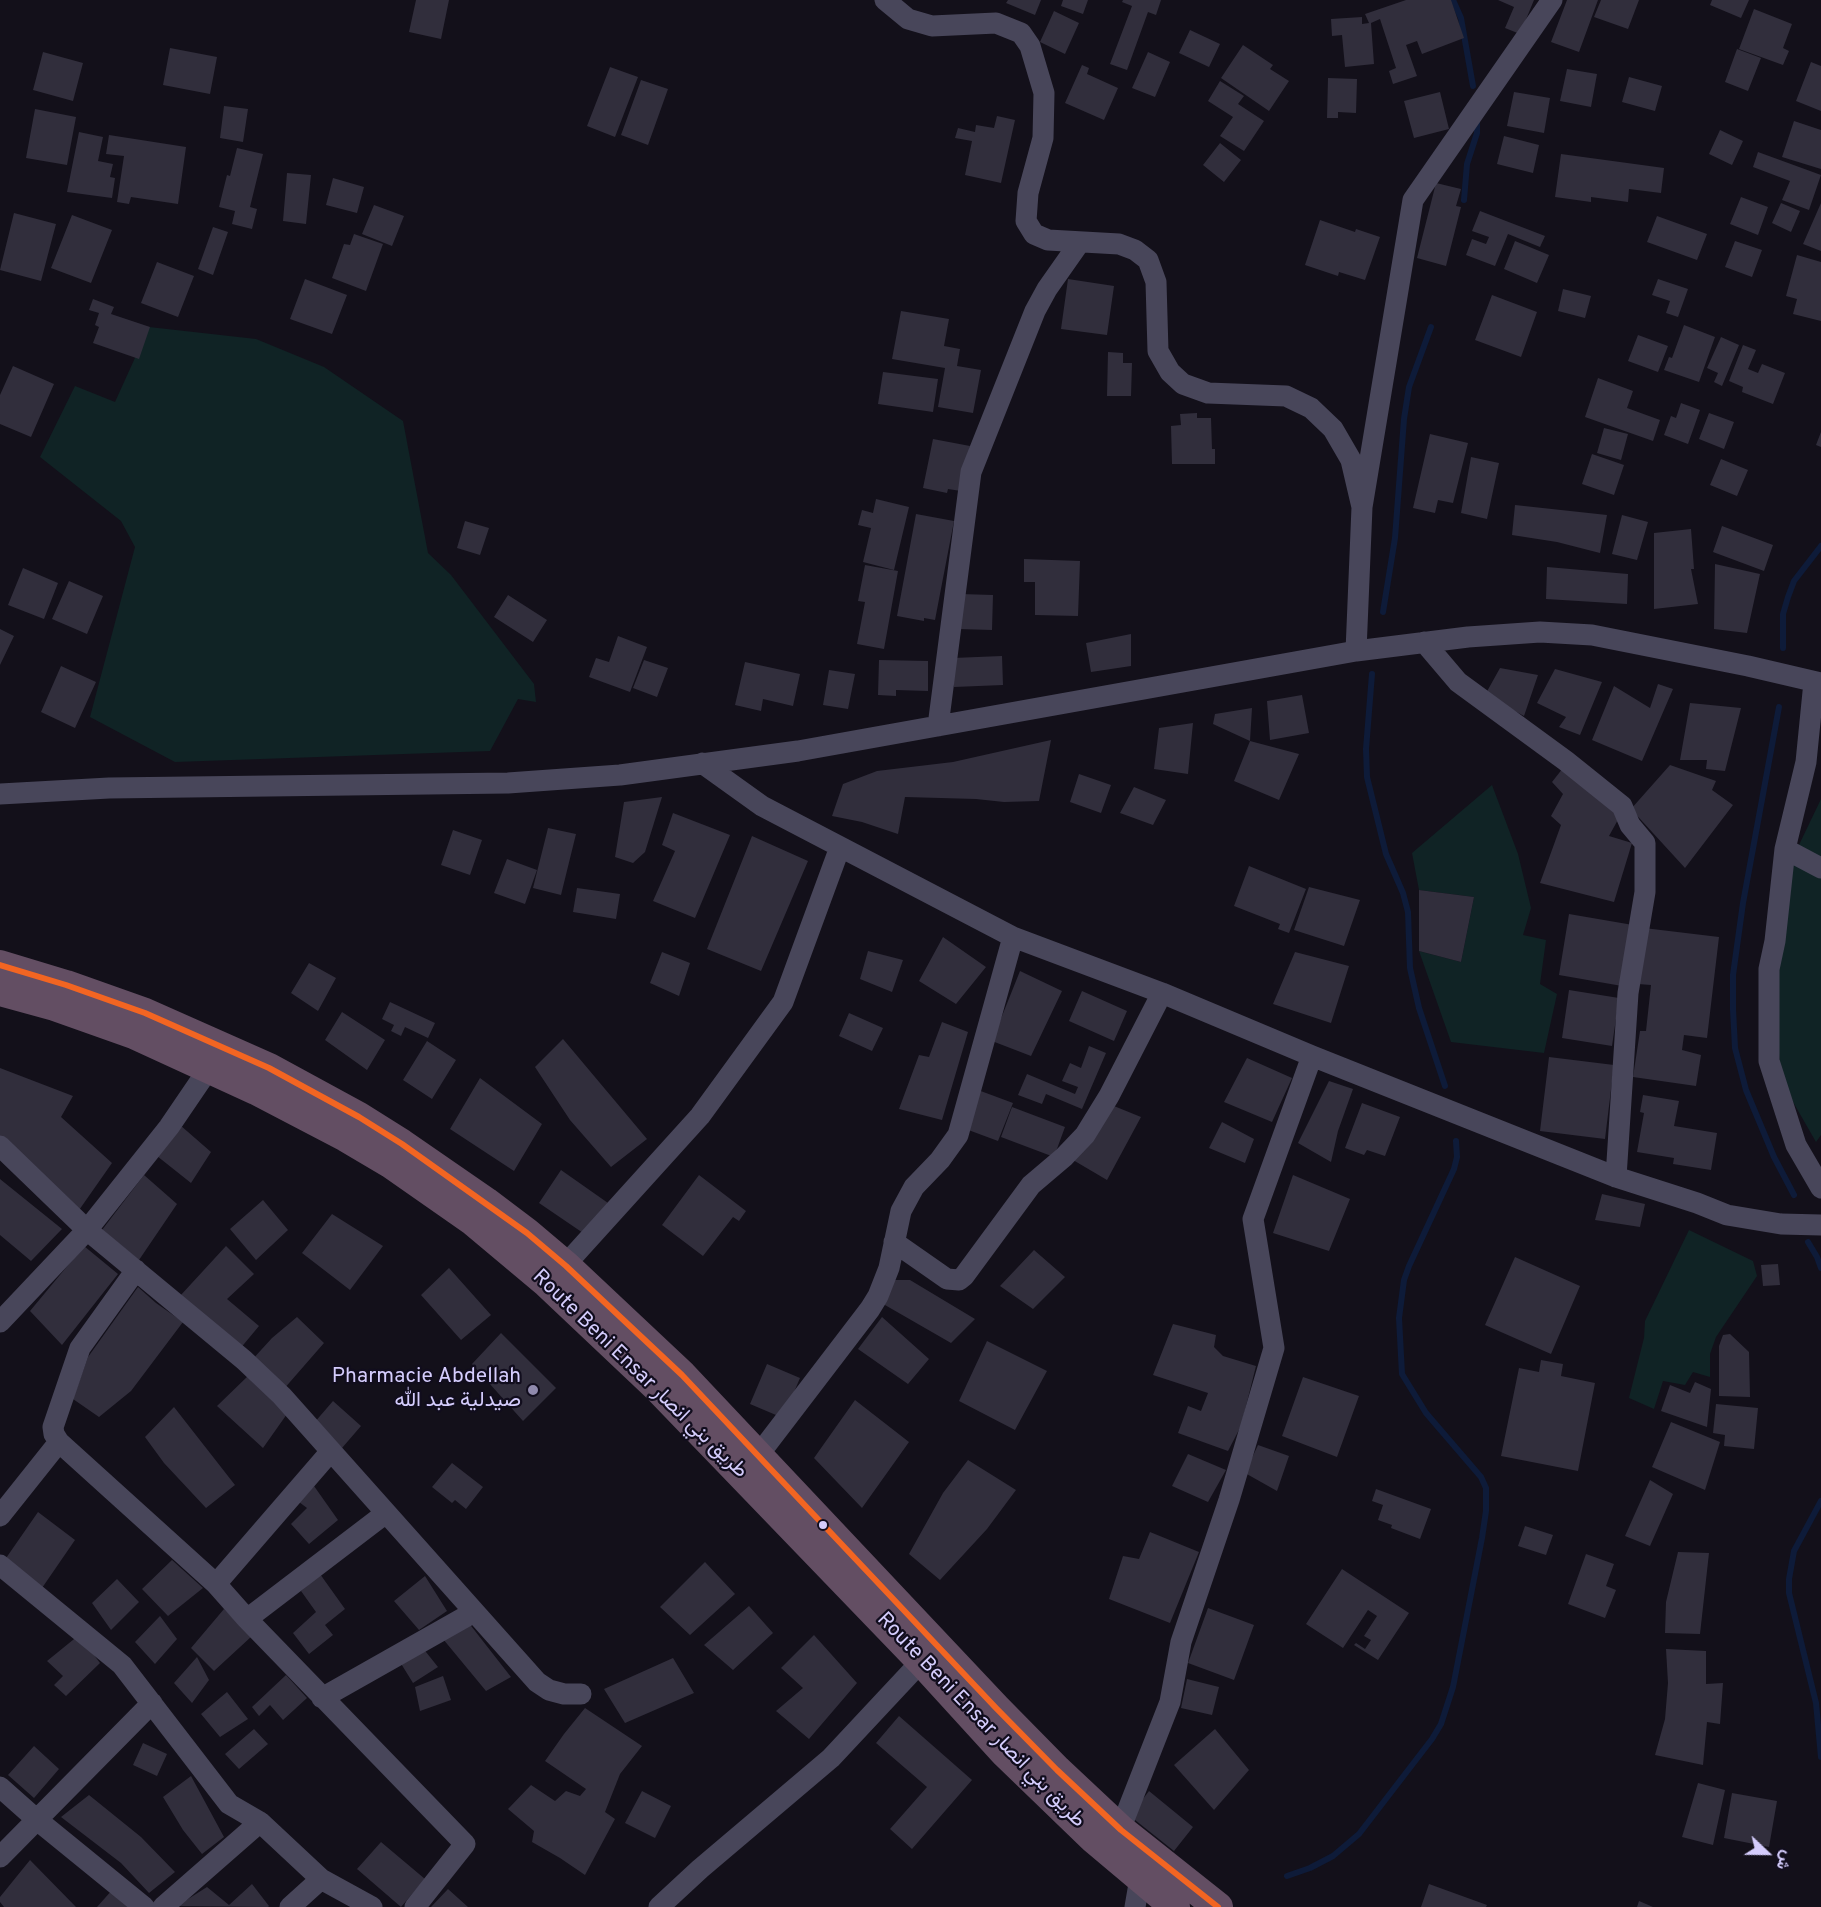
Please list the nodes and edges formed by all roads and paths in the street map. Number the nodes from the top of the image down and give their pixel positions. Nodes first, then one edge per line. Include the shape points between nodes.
1 (885, 0) edge
2 (1552, 0) edge
3 (1080, 243) junction
4 (1362, 507) junction
5 (1424, 642) junction
6 (1356, 651) junction
7 (1818, 683) edge
8 (938, 726) junction
9 (702, 763) junction
10 (0, 794) edge
11 (840, 847) junction
12 (1785, 849) junction
13 (1821, 868) edge
14 (1013, 937) junction
15 (0, 965) edge
16 (0, 991) edge
17 (1162, 993) junction
18 (1312, 1056) junction
19 (216, 1058) junction
20 (0, 1146) edge
21 (1616, 1177) junction
22 (1821, 1188) edge
23 (1821, 1225) edge
24 (87, 1230) junction
25 (894, 1242) junction
26 (136, 1270) junction
27 (557, 1274) junction
28 (0, 1322) edge
29 (59, 1442) junction
30 (331, 1451) junction
31 (751, 1466) junction
32 (386, 1513) junction
33 (0, 1516) edge
34 (0, 1565) edge
35 (216, 1584) junction
36 (474, 1612) junction
37 (247, 1620) junction
38 (929, 1652) junction
39 (581, 1694) dead end
40 (322, 1698) junction
41 (152, 1703) junction
42 (0, 1786) edge
43 (36, 1819) junction
44 (260, 1822) junction
45 (1115, 1841) junction
46 (0, 1857) edge
47 (1140, 1878) junction
48 (321, 1879) junction
49 (144, 1907) edge
50 (163, 1907) edge
51 (290, 1907) edge
52 (372, 1907) edge
53 (415, 1907) edge
54 (659, 1907) edge
55 (1135, 1907) edge
56 (1175, 1907) edge
57 (1218, 1907) edge

1 - 3 street via 908,19 932,26 996,22 1021,33 1030,46 1044,93 1042,138 1028,193 1026,221 1034,234 1048,240
2 - 4 street via 1413,200
3 - 4 street via 1119,244 1149,260 1156,282 1158,351 1170,372 1183,384 1208,393 1286,396 1311,408 1326,422 1351,460
3 - 8 street via 1035,311 971,472
4 - 6 street
5 - 6 street
5 - 7 street via 1540,633 1592,635
5 - 21 street via 1458,682 1622,806 1630,825 1645,843 1646,892 1628,993
6 - 8 street
7 - 12 street via 1806,762
8 - 9 street via 798,751
9 - 10 street via 620,775 508,783 109,788
9 - 11 street via 762,806
11 - 14 street
11 - 27 street via 783,1002 700,1116
12 - 13 street
12 - 22 street via 1770,969 1769,1061 1796,1145
14 - 17 street
14 - 25 street via 958,1135 908,1196 900,1211
15 - 19 highway, Route Beni Ensar طريق بني انصار via 145,1012
16 - 19 highway, Route Beni Ensar طريق بني انصار
17 - 18 street
17 - 25 street via 1084,1136 1031,1185 964,1276 953,1281 947,1279
18 - 21 street
18 - 45 street via 1253,1220 1274,1348 1181,1642 1170,1702
19 - 24 street via 169,1127
19 - 27 highway, Route Beni Ensar طريق بني انصار via 314,1092 402,1144 486,1202
20 - 24 street
21 - 23 street via 1727,1215 1781,1224
24 - 26 street
24 - 28 street
25 - 31 street via 884,1282 870,1309
26 - 29 street via 80,1348 52,1427
26 - 30 street via 282,1396
27 - 31 highway, Route Beni Ensar طريق بني انصار via 682,1375
29 - 33 street
29 - 35 street
30 - 32 street
30 - 35 street
31 - 38 highway, Route Beni Ensar طريق بني انصار
32 - 36 street
32 - 37 street
34 - 41 street via 122,1665
35 - 37 street
36 - 39 street via 537,1682 549,1690
36 - 40 street
37 - 40 street
38 - 45 highway, Route Beni Ensar طريق بني انصار via 1049,1762
38 - 54 street via 831,1758
40 - 53 street via 465,1844
41 - 43 street
41 - 44 street via 228,1804
42 - 43 street
43 - 46 street
43 - 49 street
44 - 48 street
44 - 50 street
45 - 47 highway, Route Beni Ensar طريق بني انصار
45 - 57 highway, Route Beni Ensar طريق بني انصار
47 - 55 street
47 - 56 highway, Route Beni Ensar طريق بني انصار
48 - 51 street
48 - 52 street

